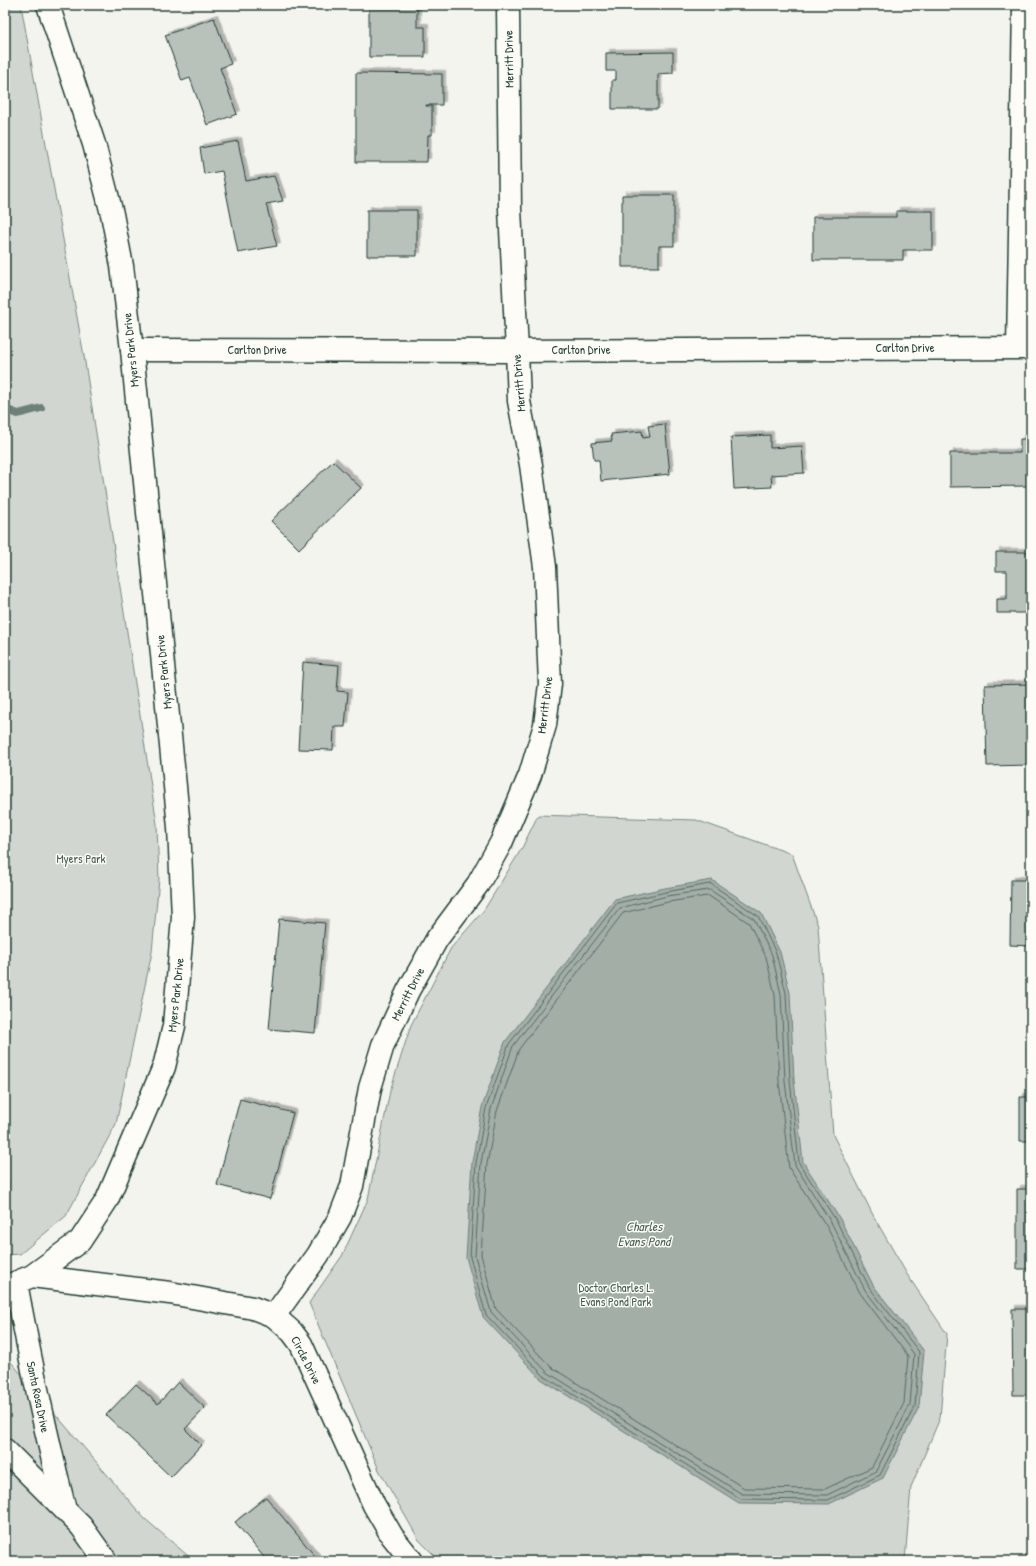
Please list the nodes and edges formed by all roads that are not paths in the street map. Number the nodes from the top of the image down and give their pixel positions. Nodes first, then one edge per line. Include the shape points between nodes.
1 (48, 5) edge
2 (508, 5) edge
3 (1024, 5) edge
4 (1024, 348) edge
5 (132, 350) junction
6 (516, 350) junction
7 (18, 1282) edge
8 (274, 1316) junction
9 (5, 1450) edge
10 (65, 1510) junction
11 (106, 1561) edge
12 (412, 1561) edge

1 - 5 street, Myers Park Drive via 94,144 112,214 122,266
2 - 6 street, Merritt Drive via 510,209
3 - 4 street
4 - 6 street, Carlton Drive
5 - 6 street, Carlton Drive
5 - 7 street, Myers Park Drive via 179,827 183,917 176,1010 164,1067 107,1200 80,1241
6 - 8 street, Merritt Drive via 519,401 545,567 550,684 545,725 530,775 501,843 478,884 437,939 408,991 383,1045 370,1088 352,1186 340,1217 318,1255
7 - 8 street, Circle Drive via 170,1293 253,1308
7 - 10 street, Santa Rosa Drive via 38,1395
8 - 12 street, Circle Drive via 301,1344 374,1506 392,1536
9 - 10 street
10 - 11 street via 81,1526

